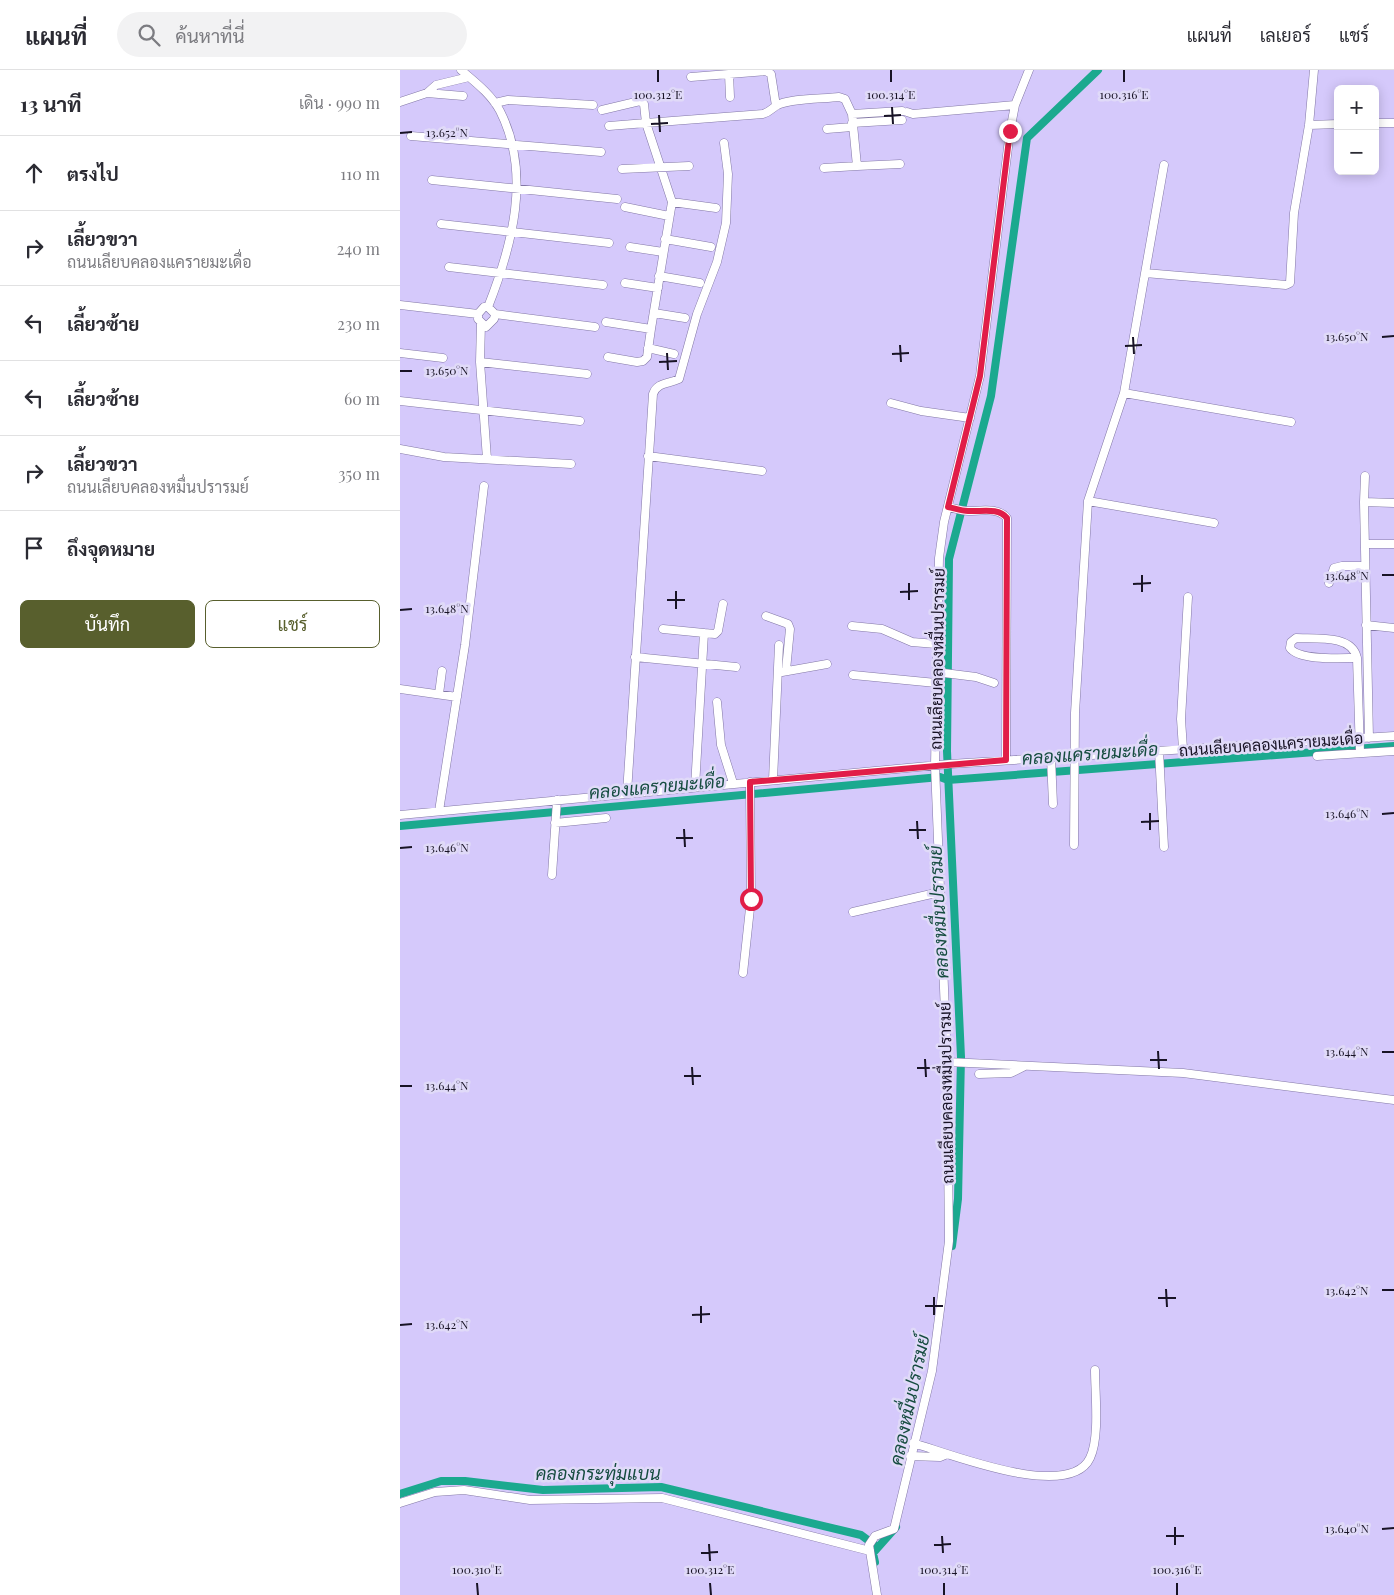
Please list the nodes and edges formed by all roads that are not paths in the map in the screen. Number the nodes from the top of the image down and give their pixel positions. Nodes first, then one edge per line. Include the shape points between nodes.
1 (460, 70) edge
2 (1029, 70) edge
3 (1314, 70) edge
4 (729, 74) junction
5 (469, 77) junction
6 (691, 78) dead end
7 (427, 93) junction
8 (463, 96) dead end
9 (730, 97) dead end
10 (400, 102) edge
11 (495, 103) junction
12 (593, 105) dead end
13 (1015, 105) junction
14 (776, 106) junction
15 (602, 110) dead end
16 (852, 114) junction
17 (904, 115) junction
18 (646, 123) junction
19 (1379, 123) edge
20 (1394, 123) edge
21 (1334, 124) edge
22 (852, 125) junction
23 (1309, 125) junction
24 (609, 126) dead end
25 (827, 129) dead end
26 (411, 136) dead end
27 (724, 143) dead end
28 (511, 144) junction
29 (601, 152) dead end
30 (900, 164) dead end
31 (1164, 165) dead end
32 (689, 166) dead end
33 (857, 166) junction
34 (661, 168) junction
35 (824, 168) dead end
36 (622, 169) dead end
37 (432, 180) dead end
38 (517, 189) junction
39 (617, 199) dead end
40 (672, 202) junction
41 (625, 207) dead end
42 (716, 208) dead end
43 (669, 216) junction
44 (440, 224) dead end
45 (512, 232) junction
46 (665, 239) junction
47 (609, 243) dead end
48 (630, 247) dead end
49 (711, 247) dead end
50 (663, 252) junction
51 (449, 267) dead end
52 (502, 273) junction
53 (1144, 273) junction
54 (659, 276) junction
55 (625, 283) dead end
56 (700, 283) dead end
57 (603, 285) dead end
58 (658, 288) junction
59 (400, 305) edge
60 (488, 307) junction
61 (654, 313) junction
62 (478, 314) junction
63 (494, 314) junction
64 (685, 318) dead end
65 (606, 322) dead end
66 (481, 323) junction
67 (596, 327) dead end
68 (651, 329) junction
69 (648, 348) junction
70 (400, 353) edge
71 (674, 354) dead end
72 (608, 356) dead end
73 (443, 358) dead end
74 (480, 362) junction
75 (587, 374) dead end
76 (1124, 393) junction
77 (400, 401) edge
78 (891, 403) dead end
79 (482, 410) junction
80 (970, 418) junction
81 (580, 421) dead end
82 (1291, 422) dead end
83 (400, 449) edge
84 (648, 456) junction
85 (487, 459) junction
86 (571, 464) dead end
87 (762, 471) dead end
88 (1365, 476) dead end
89 (484, 486) dead end
90 (1088, 501) junction
91 (1364, 502) junction
92 (1394, 502) edge
93 (948, 507) junction
94 (1214, 523) dead end
95 (1365, 544) junction
96 (1394, 544) edge
97 (1365, 566) junction
98 (1329, 583) dead end
99 (1188, 597) dead end
100 (723, 604) dead end
101 (766, 616) dead end
102 (1366, 625) junction
103 (852, 626) dead end
104 (1394, 628) edge
105 (663, 629) dead end
106 (704, 634) junction
107 (1332, 640) junction
108 (936, 644) junction
109 (779, 645) dead end
110 (1331, 657) junction
111 (635, 658) junction
112 (1357, 658) junction
113 (702, 664) junction
114 (826, 664) dead end
115 (736, 667) dead end
116 (786, 670) junction
117 (442, 671) dead end
118 (936, 672) junction
119 (778, 674) junction
120 (852, 675) dead end
121 (936, 683) junction
122 (994, 683) dead end
123 (400, 689) edge
124 (440, 694) junction
125 (457, 697) junction
126 (716, 702) dead end
127 (1394, 736) edge
128 (1368, 738) junction
129 (1359, 745) junction
130 (1183, 749) junction
131 (1394, 751) edge
132 (1074, 756) junction
133 (1317, 756) dead end
134 (1160, 758) junction
135 (1006, 760) junction
136 (1051, 764) junction
137 (941, 767) junction
138 (773, 780) junction
139 (733, 784) junction
140 (695, 787) junction
141 (750, 790) junction
142 (627, 793) junction
143 (557, 800) junction
144 (1053, 804) dead end
145 (439, 811) junction
146 (400, 815) edge
147 (556, 816) junction
148 (606, 818) dead end
149 (1074, 845) dead end
150 (1164, 847) dead end
151 (552, 875) dead end
152 (940, 892) junction
153 (853, 912) dead end
154 (743, 973) dead end
155 (953, 1062) junction
156 (1025, 1066) junction
157 (979, 1074) dead end
158 (1394, 1100) edge
159 (1095, 1370) dead end
160 (918, 1445) junction
161 (948, 1454) junction
162 (913, 1456) junction
163 (400, 1503) edge
164 (870, 1545) junction
165 (877, 1595) edge

1 - 5 street
2 - 13 street, ถนนเลียบคลองหมื่นปรารมย์
3 - 23 street
4 - 6 street
4 - 9 street
4 - 14 street via 766,71 771,74
5 - 7 street via 436,85
5 - 11 street
7 - 8 street
7 - 10 street
11 - 12 street via 508,100
11 - 28 street
13 - 17 street
13 - 80 street, ถนนเลียบคลองหมื่นปรารมย์ via 1007,149 987,330
14 - 16 street via 840,97 845,99
14 - 18 street via 763,114
15 - 18 street via 642,102
16 - 17 street
16 - 22 street
17 - 22 street
18 - 24 street
18 - 34 street
19 - 20 street
21 - 23 street
22 - 25 street
22 - 33 street
23 - 53 street via 1294,213 1290,283 1231,282
26 - 28 street
27 - 84 street via 728,204 722,244 690,336 682,373 679,379 655,388
28 - 29 street
28 - 38 street
30 - 33 street
31 - 53 street
32 - 34 street
33 - 35 street
34 - 36 street
34 - 40 street
37 - 38 street
38 - 39 street
38 - 45 street
40 - 42 street
40 - 43 street
41 - 43 street
43 - 46 street
44 - 45 street
45 - 47 street
45 - 52 street
46 - 49 street
46 - 50 street
48 - 50 street
50 - 54 street
51 - 52 street
52 - 57 street
52 - 60 street
53 - 76 street
54 - 56 street
54 - 58 street
55 - 58 street
58 - 61 street
59 - 62 street
60 - 62 street
60 - 63 street
61 - 64 street
61 - 68 street
62 - 66 street
63 - 66 street via 494,319 486,327
63 - 67 street
65 - 68 street
66 - 74 street
68 - 69 street
69 - 71 street
69 - 72 street via 643,361
70 - 73 street
74 - 75 street
74 - 79 street
76 - 82 street
76 - 90 street
77 - 79 street
78 - 80 street
79 - 81 street
79 - 85 street
80 - 93 street, ถนนเลียบคลองหมื่นปรารมย์
83 - 85 street via 444,457
84 - 87 street
84 - 111 street
85 - 86 street
88 - 91 street
89 - 125 street
90 - 94 street
90 - 132 street
91 - 92 street
91 - 95 street
93 - 108 street, ถนนเลียบคลองหมื่นปรารมย์ via 939,558
93 - 135 street via 965,511 997,511 1007,518
95 - 96 street
95 - 97 street
97 - 98 street via 1334,568
97 - 102 street
99 - 130 street
100 - 106 street via 718,631
101 - 116 street via 788,624 790,629
102 - 104 street
102 - 128 street
103 - 108 street via 882,629 912,642
105 - 106 street
106 - 113 street
107 - 110 street
107 - 110 street via 1296,638 1290,648 1306,656
107 - 112 street via 1349,644 1356,650
108 - 118 street, ถนนเลียบคลองหมื่นปรารมย์
109 - 119 street
110 - 112 street
111 - 113 street
111 - 142 street
112 - 129 street
113 - 115 street
113 - 140 street
114 - 116 street
116 - 119 street
117 - 124 street
118 - 121 street, ถนนเลียบคลองหมื่นปรารมย์
118 - 122 street
119 - 138 street
120 - 121 street
121 - 137 street, ถนนเลียบคลองหมื่นปรารมย์
123 - 124 street
124 - 125 street
125 - 145 street
126 - 139 street via 721,745
127 - 128 street, ถนนเลียบคลองแครายมะเดื่อ
128 - 129 street, ถนนเลียบคลองแครายมะเดื่อ
129 - 130 street, ถนนเลียบคลองแครายมะเดื่อ
129 - 131 street
129 - 133 street
130 - 134 street, ถนนเลียบคลองแครายมะเดื่อ
132 - 134 street, ถนนเลียบคลองแครายมะเดื่อ
132 - 136 street, ถนนเลียบคลองแครายมะเดื่อ
132 - 149 street
134 - 150 street
135 - 136 street, ถนนเลียบคลองแครายมะเดื่อ
135 - 137 street, ถนนเลียบคลองแครายมะเดื่อ
136 - 144 street
137 - 138 street, ถนนเลียบคลองแครายมะเดื่อ
137 - 152 street, ถนนเลียบคลองหมื่นปรารมย์ via 935,781
138 - 141 street, ถนนเลียบคลองแครายมะเดื่อ
139 - 140 street, ถนนเลียบคลองแครายมะเดื่อ
139 - 141 street, ถนนเลียบคลองแครายมะเดื่อ
140 - 142 street, ถนนเลียบคลองแครายมะเดื่อ
141 - 154 street via 751,899
142 - 143 street, ถนนเลียบคลองแครายมะเดื่อ
143 - 145 street, ถนนเลียบคลองแครายมะเดื่อ
143 - 147 street
145 - 146 street, ถนนเลียบคลองแครายมะเดื่อ
147 - 148 street
147 - 151 street
152 - 153 street
152 - 155 street, ถนนเลียบคลองหมื่นปรารมย์
155 - 156 street
155 - 160 street, ถนนเลียบคลองหมื่นปรารมย์ via 950,1241
156 - 157 street via 1011,1073
156 - 158 street via 1191,1074
159 - 161 street via 1093,1450 1082,1469 1037,1476 990,1467
160 - 161 street
160 - 162 street, ถนนเลียบคลองหมื่นปรารมย์
161 - 162 street via 940,1457
162 - 164 street, ถนนเลียบคลองหมื่นปรารมย์ via 896,1527 891,1532 875,1536
163 - 164 street via 435,1492 464,1490 530,1500 662,1498
164 - 165 street

